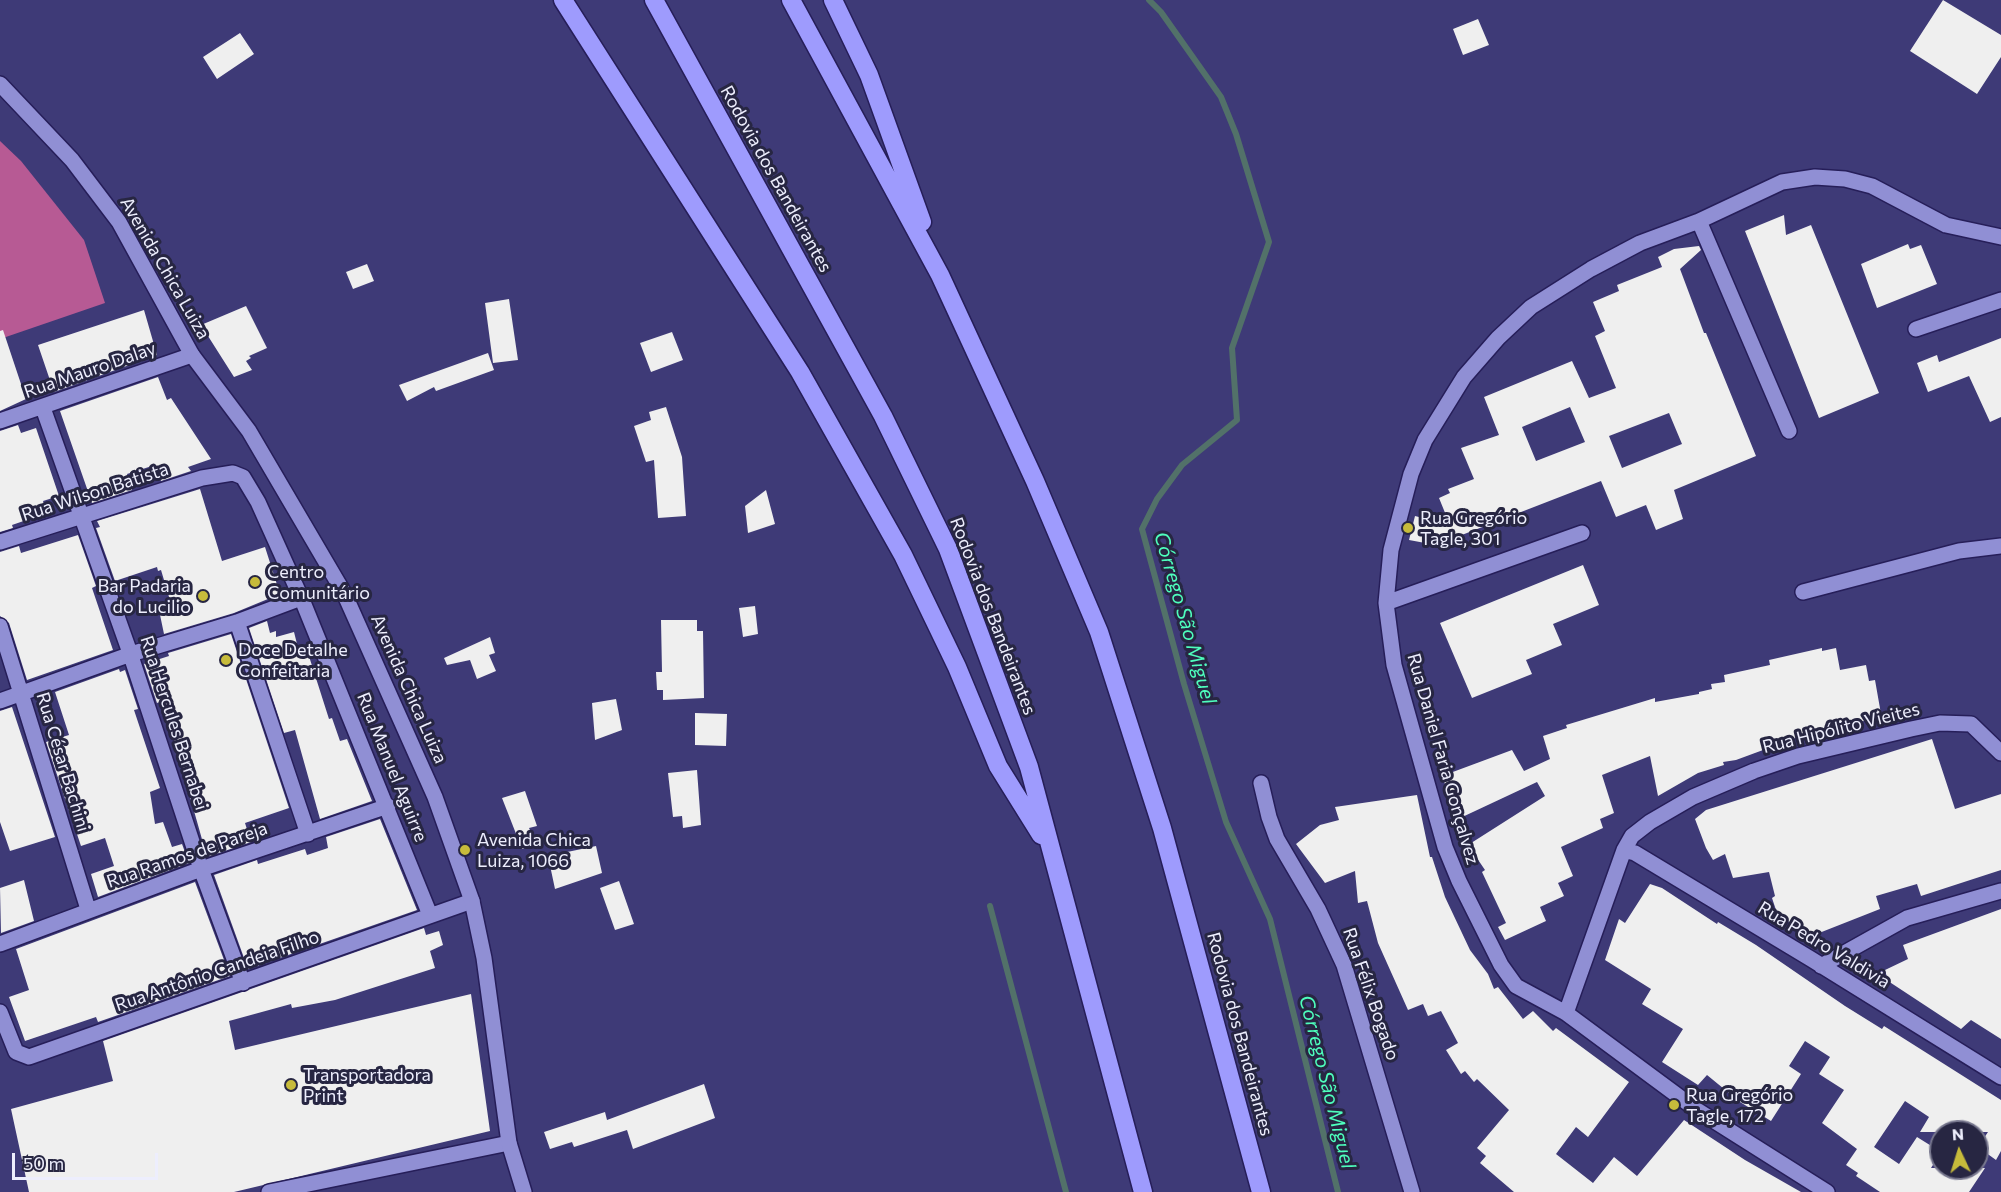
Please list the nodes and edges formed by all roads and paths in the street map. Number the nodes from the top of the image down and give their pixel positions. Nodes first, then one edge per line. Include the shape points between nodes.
1 (563, 0) edge
2 (654, 0) edge
3 (790, 0) edge
4 (833, 0) edge
5 (0, 84) edge
6 (1699, 221) junction
7 (2001, 237) edge
8 (940, 275) junction
9 (2001, 300) edge
10 (1916, 329) dead end
11 (192, 355) junction
12 (43, 408) junction
13 (0, 421) edge
14 (1789, 431) dead end
15 (202, 478) joint
16 (83, 518) junction
17 (1582, 533) dead end
18 (0, 542) edge
19 (2001, 546) edge
20 (1803, 592) dead end
21 (301, 598) junction
22 (1386, 603) junction
23 (237, 622) junction
24 (0, 626) edge
25 (130, 654) junction
26 (22, 694) junction
27 (0, 701) edge
28 (2001, 753) edge
29 (1261, 783) dead end
30 (388, 806) junction
31 (308, 834) junction
32 (1624, 850) junction
33 (1053, 854) junction
34 (201, 869) junction
35 (2001, 891) edge
36 (471, 901) junction
37 (88, 909) junction
38 (430, 915) junction
39 (0, 944) edge
40 (1821, 966) junction
41 (243, 983) junction
42 (0, 1012) edge
43 (1566, 1013) junction
44 (2001, 1077) edge
45 (509, 1143) junction
46 (269, 1192) edge
47 (524, 1192) edge
48 (1143, 1192) edge
49 (1261, 1192) edge
50 (1412, 1192) edge
51 (1827, 1192) edge

1 - 33 highway via 800,372 903,555 957,667 998,766
2 - 33 highway, Rodovia dos Bandeirantes via 883,416 948,549 1029,767
3 - 8 highway, Rodovia dos Bandeirantes
4 - 8 highway via 869,75
5 - 11 street, Avenida Chica Luiza via 72,160 119,222
6 - 7 street, Rua Daniel Faria Gonçalvez via 1782,182 1815,177 1872,186 1946,225
6 - 14 street
6 - 22 street, Rua Daniel Faria Gonçalvez via 1640,243 1591,268 1531,308 1465,376 1425,440 1411,474 1391,550
8 - 49 highway, Rodovia dos Bandeirantes via 1035,481 1099,633 1162,828
9 - 10 street
11 - 12 street, Rua Mauro Dalay
11 - 36 street, Avenida Chica Luiza via 255,441 344,593 435,797
12 - 13 street, Rua Mauro Dalay
12 - 16 street, Rua Hercules Bernabei
15 - 16 street, Rua Wilson Batista
15 - 21 street, Rua Manuel Aguirre via 234,473 243,477
16 - 18 street, Rua Wilson Batista
16 - 25 street, Rua Hercules Bernabei
17 - 22 street
19 - 20 street via 1959,551
21 - 23 street
21 - 30 street, Rua Manuel Aguirre
22 - 43 street, Rua Daniel Faria Gonçalvez via 1397,676 1445,847 1459,882 1501,965 1516,986
23 - 25 street
23 - 31 street
24 - 26 street, Rua César Bachini
25 - 26 street
25 - 34 street, Rua Hercules Bernabei
26 - 27 street
26 - 37 street, Rua César Bachini
28 - 32 street, Rua Hipólito Vieites via 1971,724 1960,722 1911,729 1798,756 1693,797 1650,822
29 - 50 street, Rua Félix Bogado via 1277,839 1318,909 1344,965
30 - 31 street, Rua Ramos de Pareja
30 - 38 street, Rua Manuel Aguirre
31 - 34 street, Rua Ramos de Pareja
32 - 40 street, Rua Pedro Valdivia
32 - 43 street, Rua Hipólito Vieites
33 - 48 highway, Rodovia dos Bandeirantes
34 - 37 street, Rua Ramos de Pareja
34 - 41 street, Rua Hercules Bernabei
35 - 40 street via 1907,918
36 - 38 street, Rua Antônio Candeia Filho
36 - 45 street, Avenida Chica Luiza via 484,958
37 - 39 street, Rua Ramos de Pareja
38 - 41 street, Rua Antônio Candeia Filho
40 - 44 street, Rua Pedro Valdivia
41 - 42 street, Rua Antônio Candeia Filho via 29,1057 16,1052
43 - 51 street, Rua Daniel Faria Gonçalvez via 1696,1110
45 - 46 street
45 - 47 street, Avenida Chica Luiza

